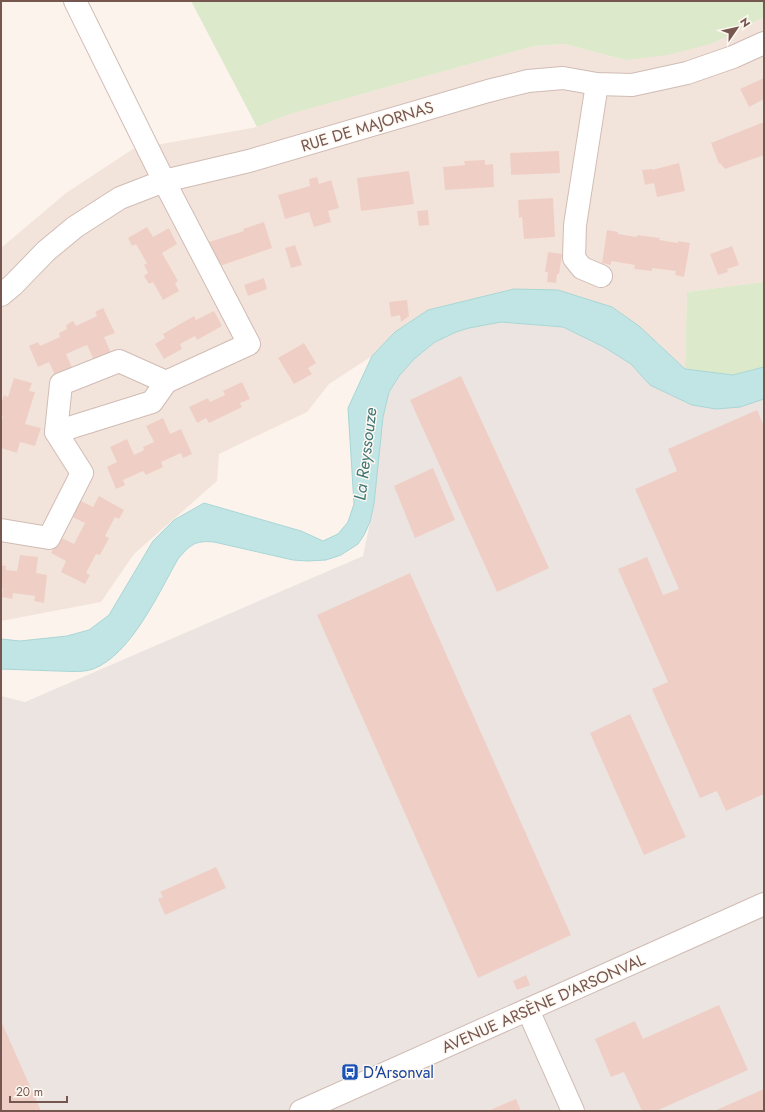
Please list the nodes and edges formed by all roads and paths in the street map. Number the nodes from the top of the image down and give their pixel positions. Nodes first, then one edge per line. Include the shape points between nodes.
1 (75, 1) edge
2 (764, 43) edge
3 (597, 84) junction
4 (164, 181) junction
5 (601, 276) dead end
6 (1, 295) edge
7 (166, 382) junction
8 (56, 432) junction
9 (1, 530) edge
10 (764, 904) edge
11 (528, 1010) junction
12 (301, 1111) edge
13 (573, 1111) edge

1 - 4 street
2 - 3 street, RUE DE MAJORNAS via 687,73 632,85
3 - 4 street, RUE DE MAJORNAS via 563,78 528,81 250,161
3 - 5 street via 575,225 574,258 582,268
4 - 6 street, RUE DE MAJORNAS via 120,198 75,227
4 - 7 street via 249,344
7 - 8 street via 152,402
7 - 8 street via 119,361 61,384
8 - 9 street via 82,473 49,538
10 - 11 street, AVENUE ARSÈNE D'ARSONVAL
11 - 12 street, AVENUE ARSÈNE D'ARSONVAL
11 - 13 street

